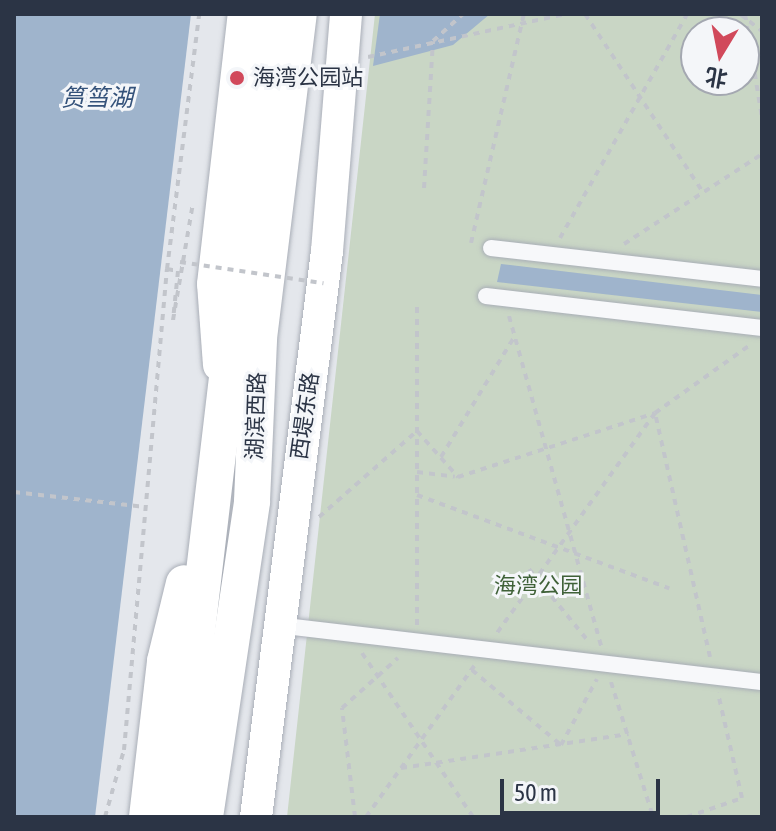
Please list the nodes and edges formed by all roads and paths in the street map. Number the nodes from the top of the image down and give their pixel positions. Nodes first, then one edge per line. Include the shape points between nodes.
1 (199, 14) edge
2 (244, 14) edge
3 (270, 14) edge
4 (299, 14) edge
5 (322, 14) edge
6 (346, 14) edge
7 (463, 14) edge
8 (524, 14) edge
9 (565, 14) edge
10 (585, 14) edge
11 (687, 14) edge
12 (743, 15) edge
13 (522, 23) junction
14 (762, 31) edge
15 (433, 41) junction
16 (343, 63) junction
17 (640, 97) junction
18 (762, 118) edge
19 (762, 154) edge
20 (424, 188) dead end
21 (195, 191) dead end
22 (703, 192) junction
23 (471, 246) dead end
24 (491, 248) dead end
25 (551, 255) junction
26 (599, 260) junction
27 (183, 263) junction
28 (167, 269) junction
29 (762, 279) edge
30 (323, 283) junction
31 (486, 296) dead end
32 (504, 298) junction
33 (417, 302) dead end
34 (762, 328) edge
35 (515, 336) junction
36 (762, 337) edge
37 (655, 413) junction
38 (222, 422) junction
39 (258, 422) junction
40 (417, 431) junction
41 (546, 448) junction
42 (440, 458) junction
43 (417, 472) junction
44 (458, 477) junction
45 (14, 492) edge
46 (417, 495) junction
47 (145, 507) junction
48 (569, 533) junction
49 (288, 543) junction
50 (557, 550) junction
51 (576, 555) junction
52 (669, 588) dead end
53 (276, 625) junction
54 (347, 631) junction
55 (417, 640) junction
56 (486, 648) junction
57 (457, 662) dead end
58 (606, 663) junction
59 (471, 670) junction
60 (378, 677) junction
61 (715, 677) junction
62 (762, 682) edge
63 (628, 734) junction
64 (421, 740) junction
65 (561, 745) junction
66 (437, 764) junction
67 (400, 769) junction
68 (105, 817) edge
69 (147, 817) edge
70 (175, 817) edge
71 (208, 817) edge
72 (256, 817) edge
73 (355, 817) edge
74 (366, 817) edge
75 (473, 817) edge
76 (653, 817) edge
77 (687, 817) edge

1 - 28 path
2 - 38 main road via 213,284
3 - 38 main road, 湖滨西路
4 - 39 main road, 湖滨西路 via 259,338
5 - 39 main road
6 - 16 main road, 西堤东路
7 - 15 path
8 - 13 path
9 - 13 path
10 - 17 path
11 - 17 path
12 - 14 path
12 - 18 path
13 - 15 path
13 - 23 path
15 - 16 path
15 - 20 path
16 - 30 main road, 西堤东路
17 - 22 path
17 - 25 path
19 - 22 path
21 - 27 path
22 - 26 path
24 - 25 street
25 - 26 street
26 - 29 street
27 - 28 path via 173,320 178,271
27 - 30 path, bridge
28 - 47 path
30 - 49 main road, 西堤东路
31 - 32 street
32 - 34 street
32 - 35 path
33 - 40 path
35 - 41 path
35 - 42 path
36 - 37 path
37 - 41 path
37 - 48 path
37 - 61 path
38 - 69 main road via 165,661
38 - 70 main road, 湖滨西路
39 - 71 main road, 湖滨西路
40 - 42 path
40 - 43 path
40 - 49 path
41 - 44 path
41 - 48 path
42 - 44 path
43 - 44 path
43 - 46 path
45 - 47 path
46 - 50 path
46 - 55 path
47 - 68 path via 124,750
48 - 50 path
48 - 51 path
49 - 53 main road, 西堤东路
50 - 51 path
50 - 56 path
51 - 52 path
51 - 58 path
53 - 54 street
53 - 72 main road, 西堤东路
54 - 55 street
54 - 60 path
55 - 56 street
55 - 60 path
56 - 58 street
56 - 59 path
57 - 59 path
58 - 61 street
58 - 63 path
59 - 64 path
59 - 65 path
60 - 64 path
60 - 73 path via 342,708
61 - 62 street
61 - 77 path via 742,798
63 - 65 path
63 - 76 path
64 - 66 path
64 - 67 path
65 - 66 path
66 - 67 path
66 - 75 path
67 - 74 path

